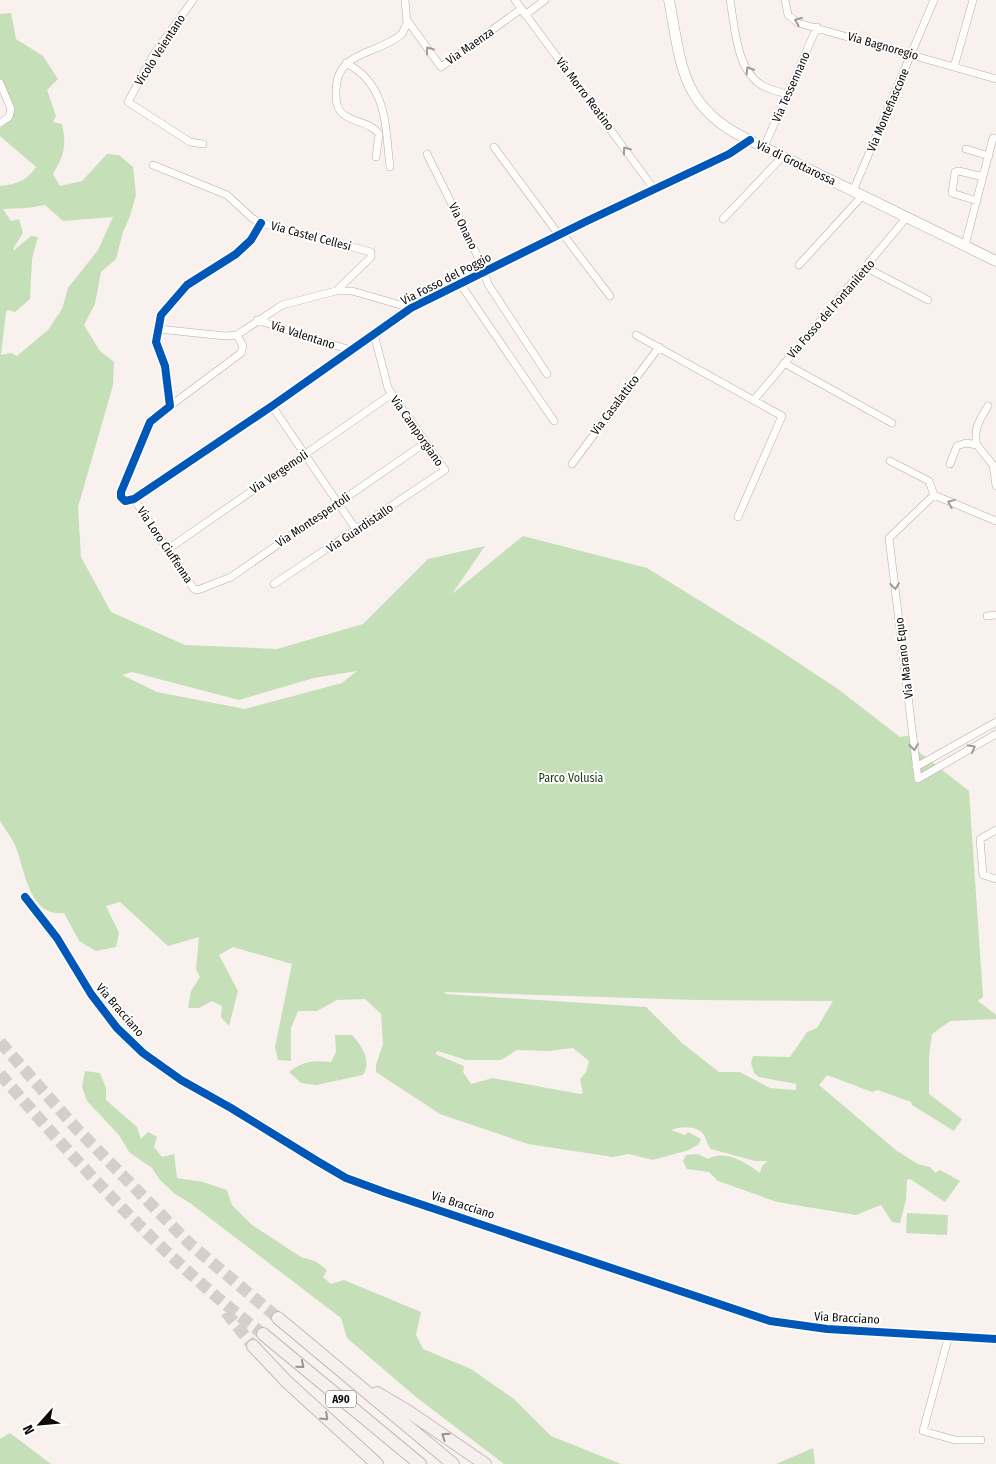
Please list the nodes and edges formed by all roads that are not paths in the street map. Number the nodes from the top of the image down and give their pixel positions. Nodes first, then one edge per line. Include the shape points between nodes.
1 (193, 0) edge
2 (405, 0) edge
3 (515, 0) edge
4 (545, 0) edge
5 (669, 0) edge
6 (730, 0) edge
7 (785, 0) edge
8 (934, 0) edge
9 (973, 0) edge
10 (523, 12) junction
11 (407, 20) junction
12 (817, 27) junction
13 (912, 55) junction
14 (346, 62) junction
15 (954, 67) junction
16 (996, 78) edge
17 (0, 83) edge
18 (788, 95) junction
19 (0, 123) edge
20 (993, 138) dead end
21 (750, 140) junction
22 (203, 144) dead end
23 (494, 147) dead end
24 (764, 147) junction
25 (966, 148) dead end
26 (427, 154) dead end
27 (783, 156) junction
28 (989, 156) junction
29 (376, 157) dead end
30 (153, 165) dead end
31 (390, 167) dead end
32 (984, 177) junction
33 (654, 189) junction
34 (858, 193) junction
35 (977, 201) junction
36 (907, 217) junction
37 (722, 219) dead end
38 (261, 223) junction
39 (561, 234) junction
40 (965, 246) junction
41 (996, 261) edge
42 (799, 264) dead end
43 (867, 268) junction
44 (484, 272) junction
45 (461, 285) junction
46 (336, 291) junction
47 (610, 296) dead end
48 (928, 300) dead end
49 (411, 308) junction
50 (256, 320) junction
51 (158, 329) junction
52 (374, 334) junction
53 (237, 335) junction
54 (636, 335) dead end
55 (660, 347) junction
56 (350, 350) junction
57 (784, 364) junction
58 (547, 374) dead end
59 (392, 394) junction
60 (754, 400) junction
61 (170, 406) junction
62 (272, 406) junction
63 (988, 406) dead end
64 (554, 421) dead end
65 (892, 423) dead end
66 (425, 443) junction
67 (980, 446) junction
68 (305, 455) junction
69 (890, 461) dead end
70 (572, 464) dead end
71 (950, 464) dead end
72 (445, 470) joint
73 (996, 486) edge
74 (934, 496) junction
75 (134, 500) junction
76 (338, 504) junction
77 (738, 517) dead end
78 (996, 521) edge
79 (357, 531) junction
80 (168, 549) junction
81 (274, 584) dead end
82 (196, 590) joint
83 (996, 615) edge
84 (987, 616) dead end
85 (996, 722) edge
86 (996, 734) edge
87 (916, 768) junction
88 (996, 830) edge
89 (996, 878) edge
90 (25, 897) dead end
91 (278, 1318) tunnel mouth
92 (263, 1334) tunnel mouth
93 (949, 1335) junction
94 (996, 1339) edge
95 (253, 1346) tunnel mouth
96 (344, 1374) junction
97 (981, 1440) dead end
98 (377, 1464) edge
99 (420, 1464) edge
100 (453, 1464) edge
101 (485, 1464) edge

1 - 22 street, Vicolo Veientano via 154,54 128,102 190,142
2 - 11 street
3 - 10 street, Via Morro Reatino
4 - 10 street
5 - 21 street, Via di Grottarossa via 682,68 695,97 715,120
18 -> 6 street via 762,85 749,72 740,50
12 -> 7 street, Via Bagnoregio via 792,20
8 - 13 street, Via Montefiascone
9 - 15 street
10 -> 11 street, Via Maenza via 441,67
33 -> 10 street, Via Morro Reatino
11 - 14 street via 406,29 400,36
12 - 13 street, Via Bagnoregio
12 - 18 street, Via Tessennano
13 - 15 street, Via Bagnoregio
13 - 34 street, Via Montefiascone
14 - 29 street via 337,79 338,106 344,115 377,132
14 - 31 street via 363,74 378,94
15 - 16 street, Via Bagnoregio
17 - 19 street via 12,109 9,117
18 - 24 street, Via Tessennano
20 - 28 street
21 - 24 street, Via di Grottarossa
21 - 33 street, Via Fosso del Poggio via 729,154
23 - 39 street
24 - 27 street, Via di Grottarossa
25 - 28 street
26 - 44 street, Via Onano
27 - 34 street, Via di Grottarossa
27 - 37 street
28 - 32 street
30 - 38 street, Via Castel Cellesi via 227,195
32 - 35 street
32 - 35 street via 955,172 952,193
33 - 39 street, Via Fosso del Poggio
34 - 36 street, Via di Grottarossa
34 - 42 street, Via Montefiascone
35 - 40 street
36 - 40 street, Via di Grottarossa
36 - 43 street, Via Fosso del Fontaniletto
38 - 46 street, Via Castel Cellesi via 371,252 371,257
38 - 51 street via 251,240 228,261 186,286 162,314
39 - 44 street, Via Fosso del Poggio
39 - 47 street
40 - 41 street, Via di Grottarossa
43 - 48 street
43 - 57 street, Via Fosso del Fontaniletto
44 - 45 street, Via Fosso del Poggio
44 - 58 street, Via Onano via 488,284
45 - 49 street, Via Fosso del Poggio
45 - 64 street, Via Fosso del Poggio
46 - 49 street via 352,291
46 - 50 street via 282,304
49 - 52 street, Via Fosso del Poggio
50 - 53 street
50 - 56 street, Via Valentano
51 - 53 street
51 - 61 street via 156,342 165,366
52 - 56 street, Via Fosso del Poggio
52 - 59 street, Via Camporgiano
53 - 61 street via 243,346 241,352
54 - 55 street
55 - 60 street
55 - 70 street, Via Casalattico
56 - 62 street, Via Fosso del Poggio
57 - 60 street, Via Fosso del Fontaniletto
57 - 65 street
59 - 66 street, Via Camporgiano
59 - 68 street, Via Vergemoli
60 - 77 street via 782,416
61 - 75 street via 150,422 121,492 126,502
62 - 68 street
62 - 75 street, Via Fosso del Poggio
63 - 67 street via 976,425 975,437
66 - 72 street, Via Camporgiano
66 - 76 street, Via Montespertoli
67 - 71 street via 966,443 957,446
67 - 73 street via 993,465
68 - 76 street
68 - 80 street, Via Vergemoli
69 - 74 street via 929,481
72 - 79 street, Via Guardistallo
78 -> 74 street
74 -> 87 street, Via Marano Equo via 889,538
75 - 80 street, Via Loro Ciuffenna
76 - 79 street
76 - 82 street, Via Montespertoli via 230,577
79 - 81 street, Via Guardistallo
80 - 82 street, Via Loro Ciuffenna
83 - 84 street
85 - 87 street
87 -> 86 street, Via Marano Equo via 918,779
88 - 89 street via 980,839 983,875
90 - 93 street, Via Bracciano via 58,938 91,994 143,1053 181,1080 346,1178 770,1321 827,1329
91 - 96 highway, A90
92 -> 99 highway, A90
93 - 94 street, Via Bracciano
93 - 97 street via 923,1431 955,1440
95 -> 98 highway via 287,1382
96 - 100 highway, A90
101 -> 96 highway via 409,1412

